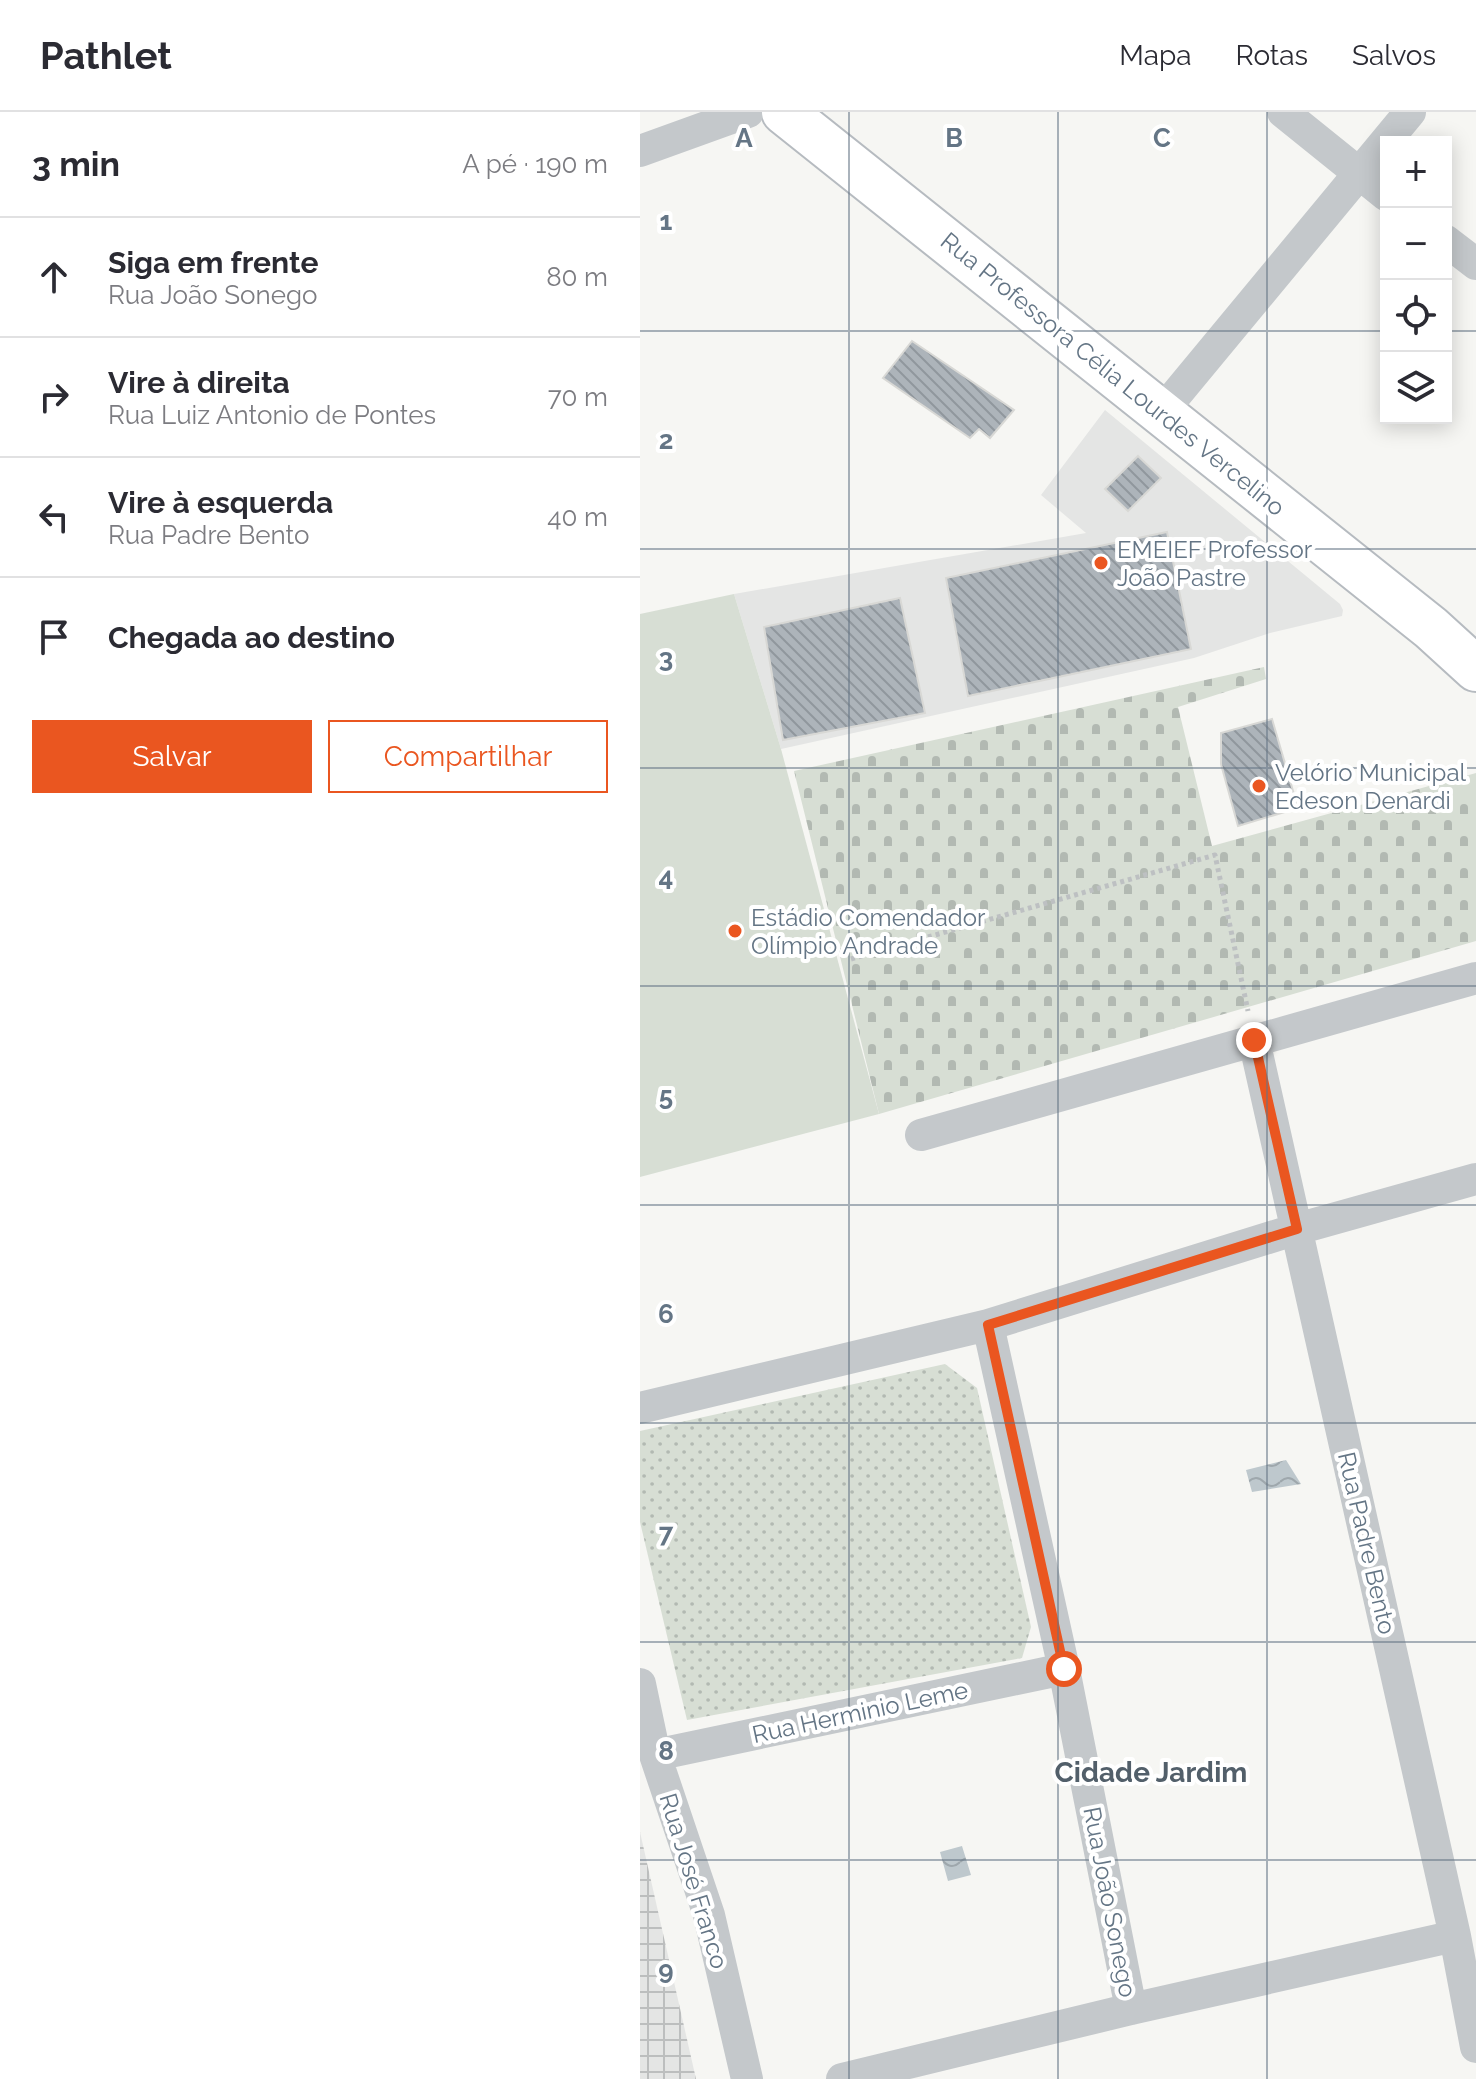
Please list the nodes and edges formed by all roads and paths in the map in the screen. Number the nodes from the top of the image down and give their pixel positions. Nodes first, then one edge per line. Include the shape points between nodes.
1 (748, 112) edge
2 (784, 112) edge
3 (1283, 112) edge
4 (1410, 112) edge
5 (640, 151) edge
6 (1358, 174) junction
7 (1380, 190) edge
8 (1452, 246) edge
9 (1476, 264) edge
10 (1160, 414) junction
11 (1476, 669) edge
12 (851, 959) dead end
13 (1476, 978) edge
14 (1254, 1040) junction
15 (921, 1135) dead end
16 (1476, 1179) edge
17 (1297, 1229) junction
18 (988, 1325) junction
19 (640, 1408) edge
20 (1064, 1669) junction
21 (640, 1684) edge
22 (655, 1755) junction
23 (1455, 1936) junction
24 (1131, 2009) junction
25 (1476, 2047) edge
26 (747, 2079) edge
27 (842, 2079) edge

1 - 5 street
2 - 10 main road, Rua Professora Célia Lourdes Vercelino
3 - 6 street
4 - 6 street
6 - 7 street
6 - 10 street
8 - 9 street
10 - 11 main road, Rua Professora Célia Lourdes Vercelino
12 - 14 path via 1215,855
13 - 14 street
14 - 15 street
14 - 17 street, Rua Padre Bento
16 - 17 street
17 - 18 street
17 - 23 street, Rua Padre Bento
18 - 19 street
18 - 20 street, Rua João Sonego
20 - 22 street, Rua Herminio Leme
20 - 24 street, Rua João Sonego
21 - 22 street, Rua José Franco
22 - 26 street, Rua José Franco via 709,1915
23 - 24 street
23 - 25 street, Rua Padre Bento
24 - 27 street

